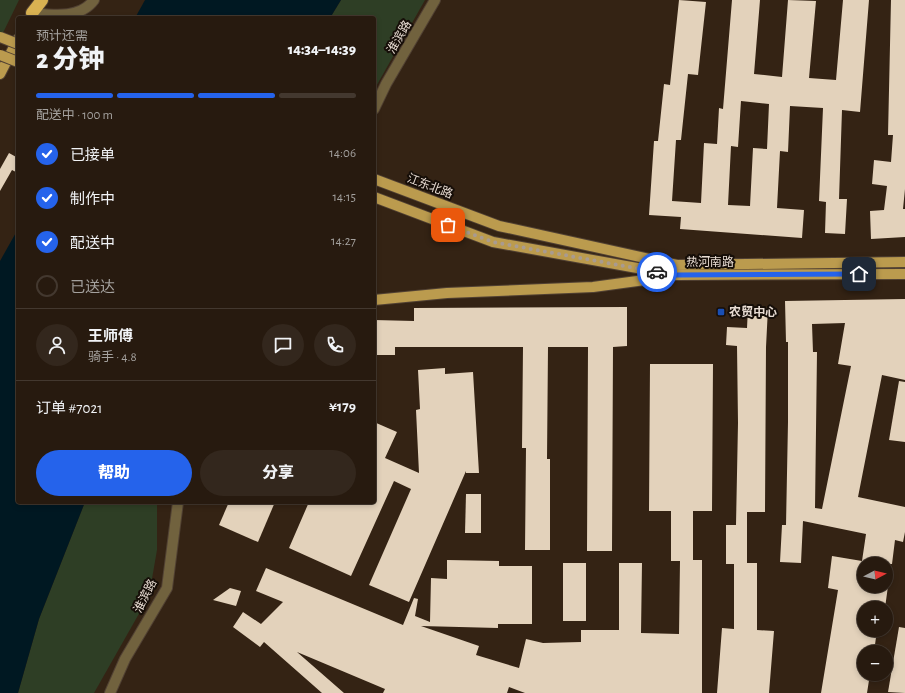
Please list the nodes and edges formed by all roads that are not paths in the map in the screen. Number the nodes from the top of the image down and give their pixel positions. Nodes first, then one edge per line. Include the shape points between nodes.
1 (34, 0) edge
2 (42, 0) edge
3 (94, 0) edge
4 (435, 0) edge
5 (30, 15) edge
6 (0, 37) edge
7 (16, 43) edge
8 (16, 43) edge
9 (0, 55) edge
10 (16, 61) edge
11 (0, 74) edge
12 (376, 105) edge
13 (376, 180) edge
14 (376, 198) edge
15 (499, 226) joint
16 (905, 262) edge
17 (905, 274) edge
18 (676, 275) junction
19 (376, 300) edge
20 (178, 504) edge
21 (110, 693) edge

1 - 5 main road
2 - 5 highway
3 - 5 street via 88,8 62,16
4 - 12 street, 淮滨路
6 - 7 main road, bridge
8 - 11 main road
9 - 10 main road, bridge
13 - 15 main road, 江东北路
14 - 18 main road, 热河南路 via 493,242
15 - 16 main road, 热河南路 via 677,265
17 - 18 main road, 热河南路
18 - 19 main road via 593,287 447,293
20 - 21 street, 淮滨路 via 167,588 125,659

